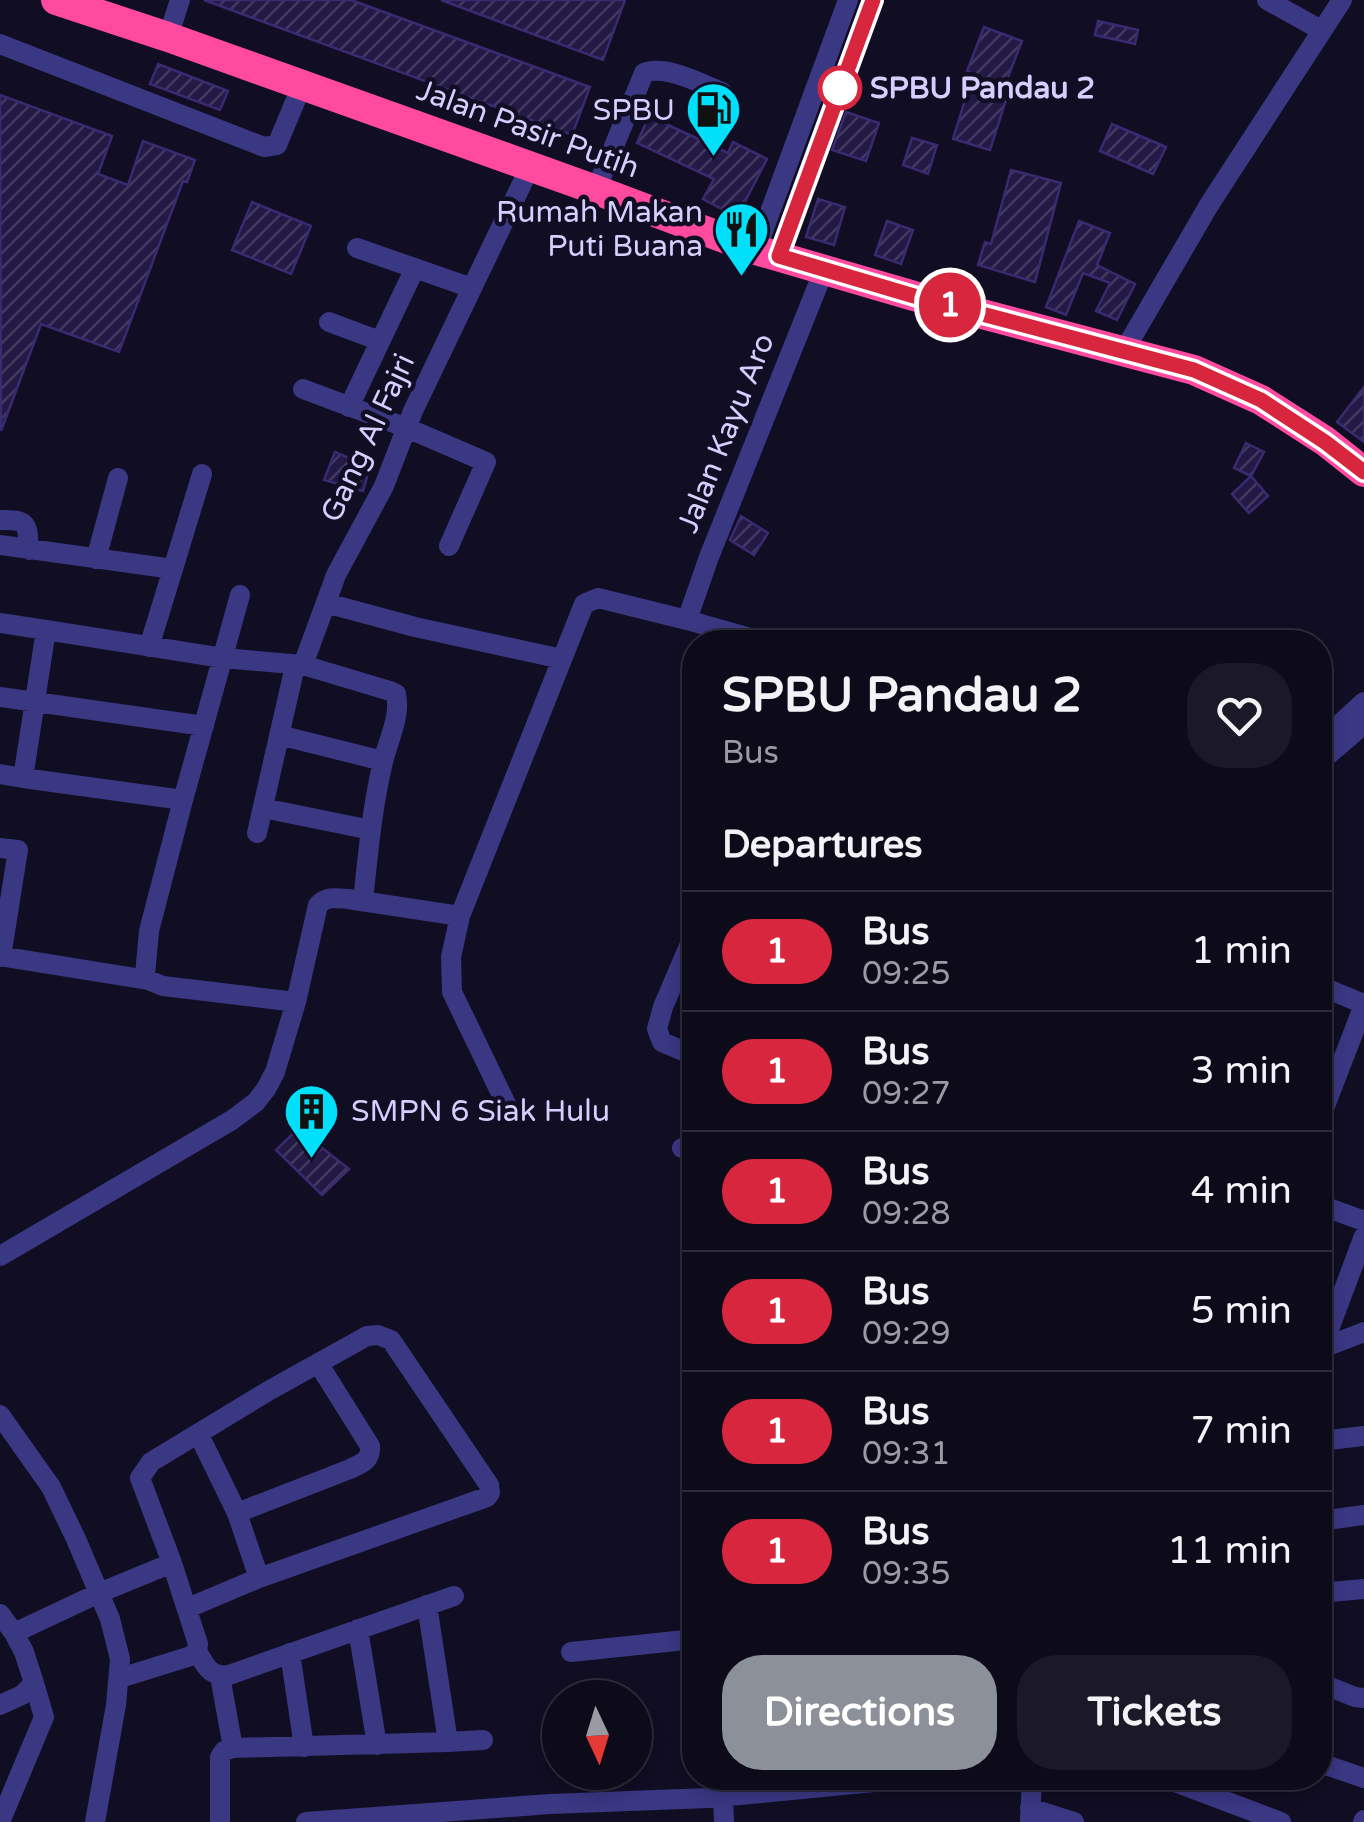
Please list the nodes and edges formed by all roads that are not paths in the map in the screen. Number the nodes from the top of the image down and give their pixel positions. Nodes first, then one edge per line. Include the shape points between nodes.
1 (56, 0) edge
2 (180, 0) edge
3 (848, 0) edge
4 (872, 0) edge
5 (1267, 0) edge
6 (1342, 0) edge
7 (1321, 30) junction
8 (168, 37) junction
9 (0, 44) edge
10 (302, 85) junction
11 (722, 92) dead end
12 (530, 166) junction
13 (596, 190) junction
14 (357, 248) dead end
15 (767, 253) junction
16 (415, 268) junction
17 (824, 270) junction
18 (472, 288) junction
19 (330, 322) dead end
20 (380, 341) junction
21 (1124, 351) junction
22 (303, 389) dead end
23 (349, 406) junction
24 (407, 428) junction
25 (1364, 472) edge
26 (202, 474) dead end
27 (118, 478) dead end
28 (0, 520) edge
29 (0, 545) edge
30 (449, 546) dead end
31 (29, 550) junction
32 (96, 559) junction
33 (172, 569) junction
34 (240, 594) dead end
35 (326, 603) junction
36 (688, 620) junction
37 (0, 623) edge
38 (46, 630) junction
39 (723, 630) edge
40 (149, 647) junction
41 (223, 658) junction
42 (562, 659) junction
43 (299, 665) junction
44 (0, 697) edge
45 (36, 701) junction
46 (1364, 702) edge
47 (1364, 724) edge
48 (204, 726) junction
49 (1332, 731) edge
50 (279, 735) junction
51 (1332, 752) edge
52 (383, 760) junction
53 (0, 774) edge
54 (24, 778) junction
55 (184, 800) junction
56 (262, 808) junction
57 (370, 830) junction
58 (257, 834) dead end
59 (0, 848) edge
60 (364, 901) junction
61 (4, 915) edge
62 (460, 916) junction
63 (0, 957) edge
64 (682, 963) edge
65 (148, 980) junction
66 (1332, 991) edge
67 (296, 1002) junction
68 (1364, 1005) edge
69 (682, 1050) edge
70 (1332, 1088) edge
71 (508, 1108) dead end
72 (1332, 1209) edge
73 (1364, 1221) edge
74 (1364, 1236) edge
75 (0, 1256) edge
76 (1332, 1319) edge
77 (1364, 1332) edge
78 (1332, 1344) edge
79 (318, 1363) junction
80 (0, 1415) edge
81 (199, 1435) junction
82 (1364, 1436) edge
83 (1332, 1440) edge
84 (237, 1513) junction
85 (1364, 1514) edge
86 (1332, 1518) edge
87 (172, 1562) junction
88 (259, 1578) junction
89 (1364, 1589) edge
90 (98, 1592) junction
91 (1332, 1593) edge
92 (454, 1596) dead end
93 (428, 1605) junction
94 (188, 1608) junction
95 (0, 1614) edge
96 (358, 1629) junction
97 (14, 1633) junction
98 (682, 1640) edge
99 (197, 1652) junction
100 (290, 1652) junction
101 (572, 1652) dead end
102 (220, 1676) junction
103 (120, 1678) junction
104 (34, 1683) junction
105 (1332, 1688) edge
106 (1363, 1696) edge
107 (0, 1705) edge
108 (483, 1740) dead end
109 (448, 1742) junction
110 (377, 1745) junction
111 (304, 1747) junction
112 (233, 1748) junction
113 (26, 1762) junction
114 (1332, 1767) edge
115 (0, 1775) edge
116 (1364, 1778) edge
117 (794, 1790) edge
118 (1031, 1790) edge
119 (1196, 1790) edge
120 (723, 1797) junction
121 (1030, 1815) edge
122 (0, 1822) edge
123 (95, 1822) edge
124 (220, 1822) edge
125 (306, 1822) edge
126 (724, 1822) edge
127 (1074, 1822) edge
128 (1281, 1822) edge

1 - 8 highway, Jalan Pasir Putih
2 - 8 street
3 - 15 street
4 - 15 street
5 - 7 street
6 - 7 street
7 - 21 street via 1208,204
8 - 10 highway, Jalan Pasir Putih
9 - 10 street via 264,147 276,145
10 - 12 highway, Jalan Pasir Putih
11 - 13 street via 664,70 644,73
12 - 13 highway, Jalan Pasir Putih
12 - 18 street, Gang Al Fajri
13 - 15 highway, Jalan Pasir Putih
14 - 16 street
15 - 17 highway, Jalan Pasir Putih
16 - 18 street
16 - 20 street
17 - 21 highway, Jalan Pasir Putih
17 - 36 street, Jalan Kayu Aro
18 - 24 street, Gang Al Fajri
19 - 20 street
20 - 23 street
21 - 25 highway, Jalan Pasir Putih via 1194,370 1261,400
22 - 23 street
23 - 24 street
24 - 30 street via 486,462
24 - 35 street, Gang Al Fajri
26 - 33 street
27 - 32 street
28 - 31 street via 25,523
29 - 31 street
31 - 32 street
32 - 33 street
33 - 40 street
34 - 41 street
35 - 42 street
35 - 43 street, Gang Al Fajri
36 - 39 street
36 - 42 street via 598,598 584,604
37 - 38 street
38 - 40 street
38 - 45 street
40 - 41 street
41 - 43 street
41 - 48 street
42 - 62 street
43 - 50 street, Gang Al Fajri
43 - 52 street via 396,694 398,712
44 - 45 street
45 - 48 street
45 - 54 street
46 - 49 street
47 - 51 street
48 - 55 street
50 - 52 street
50 - 56 street, Gang Al Fajri
52 - 57 street
53 - 54 street
54 - 55 street
55 - 65 street via 149,931
56 - 57 street
56 - 58 street, Gang Al Fajri
57 - 60 street
59 - 61 street via 18,850
60 - 62 street
60 - 67 street via 326,898 318,905
61 - 63 street
62 - 71 street via 452,992
63 - 65 street
64 - 69 street via 657,1029 662,1042
65 - 67 street
66 - 68 street
67 - 75 street via 275,1072 256,1102
68 - 70 street
72 - 73 street
74 - 76 street
77 - 78 street
79 - 81 street
79 - 84 street via 370,1446 367,1460
79 - 88 street via 367,1336 391,1340 490,1493
80 - 90 street via 51,1487
81 - 84 street
81 - 87 street via 151,1462 140,1478
82 - 83 street
84 - 88 street
85 - 86 street
87 - 90 street
87 - 94 street
88 - 94 street
89 - 91 street
90 - 97 street
90 - 103 street
92 - 93 street
93 - 96 street
93 - 109 street
94 - 99 street
95 - 97 street
96 - 100 street
96 - 110 street
97 - 104 street
98 - 101 street
99 - 102 street via 208,1671
99 - 103 street
100 - 102 street
100 - 111 street
102 - 112 street
103 - 123 street
104 - 107 street
104 - 113 street via 44,1717
105 - 106 street
108 - 109 street
109 - 110 street
110 - 111 street
111 - 112 street
112 - 124 street via 220,1757
113 - 115 street
113 - 122 street
114 - 116 street
117 - 120 street
118 - 121 street
119 - 128 street
120 - 125 street
120 - 126 street
121 - 127 street

